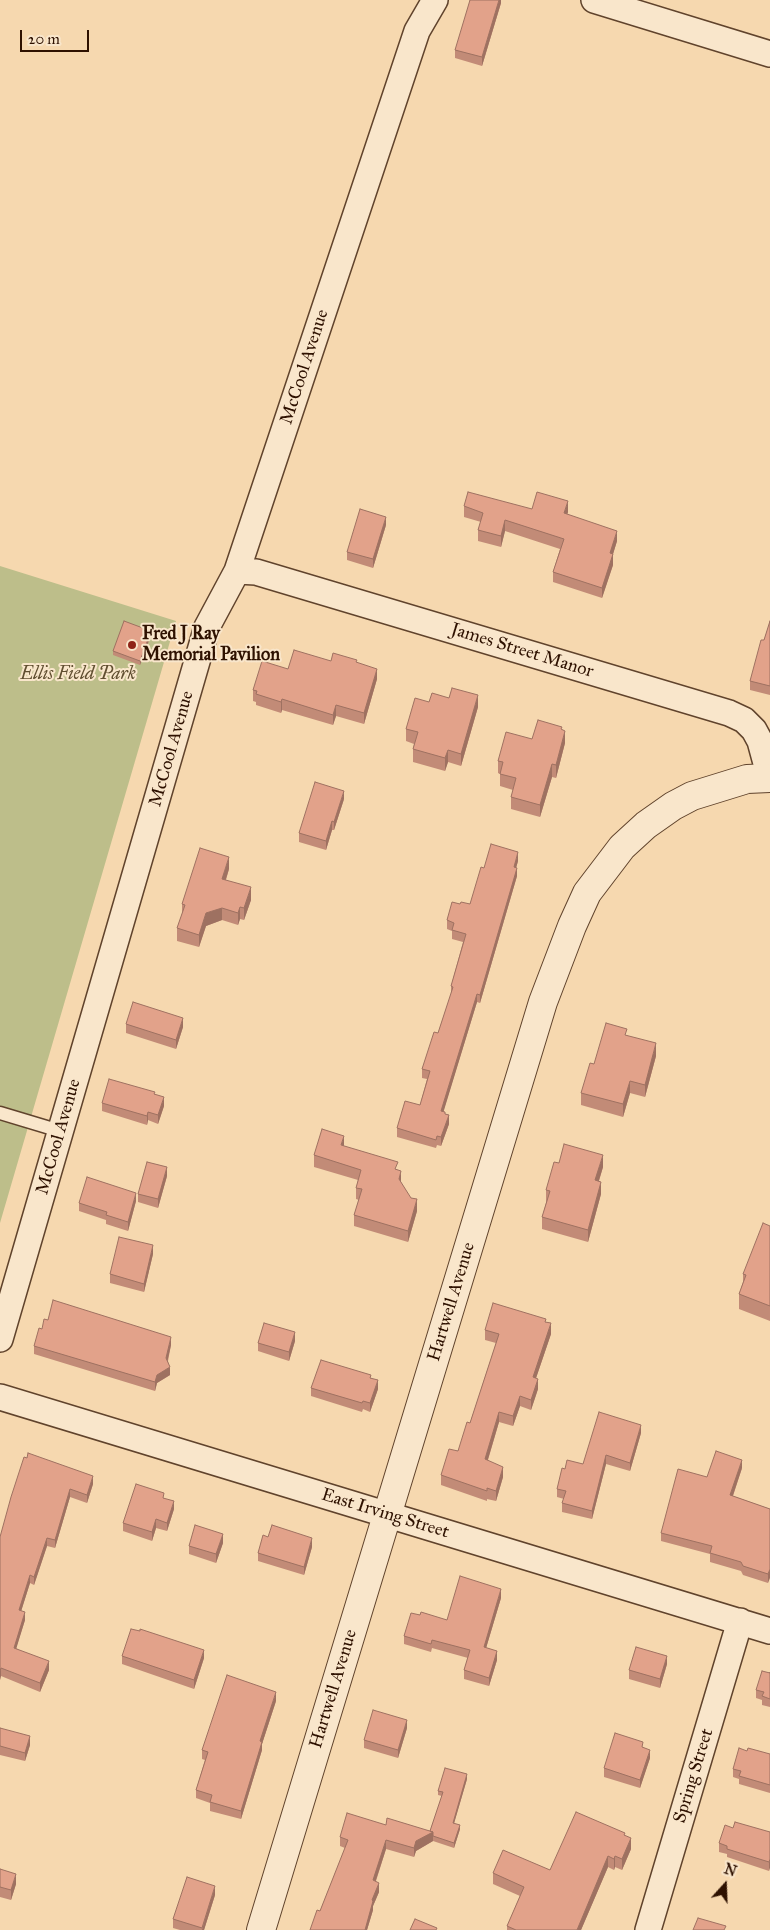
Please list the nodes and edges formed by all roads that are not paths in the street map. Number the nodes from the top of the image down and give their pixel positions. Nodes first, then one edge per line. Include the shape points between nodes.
1 (435, 0) edge
2 (594, 0) edge
3 (770, 54) edge
4 (237, 571) junction
5 (770, 778) edge
6 (0, 1113) edge
7 (60, 1131) junction
8 (0, 1339) edge
9 (0, 1397) edge
10 (387, 1514) junction
11 (740, 1621) junction
12 (770, 1631) edge
13 (261, 1930) edge
14 (648, 1930) edge

1 - 4 street, McCool Avenue via 417,31
2 - 3 street
4 - 5 street, James Street Manor via 256,572 729,713 744,720 754,730
4 - 7 street, McCool Avenue via 207,627
5 - 10 street, Hartwell Avenue via 747,779 692,796 673,806 622,847 587,893 543,1002
6 - 7 lane
7 - 8 street, McCool Avenue
9 - 10 street, East Irving Street
10 - 11 street, East Irving Street
10 - 13 street, Hartwell Avenue
11 - 12 street, East Irving Street
11 - 14 street, Spring Street

